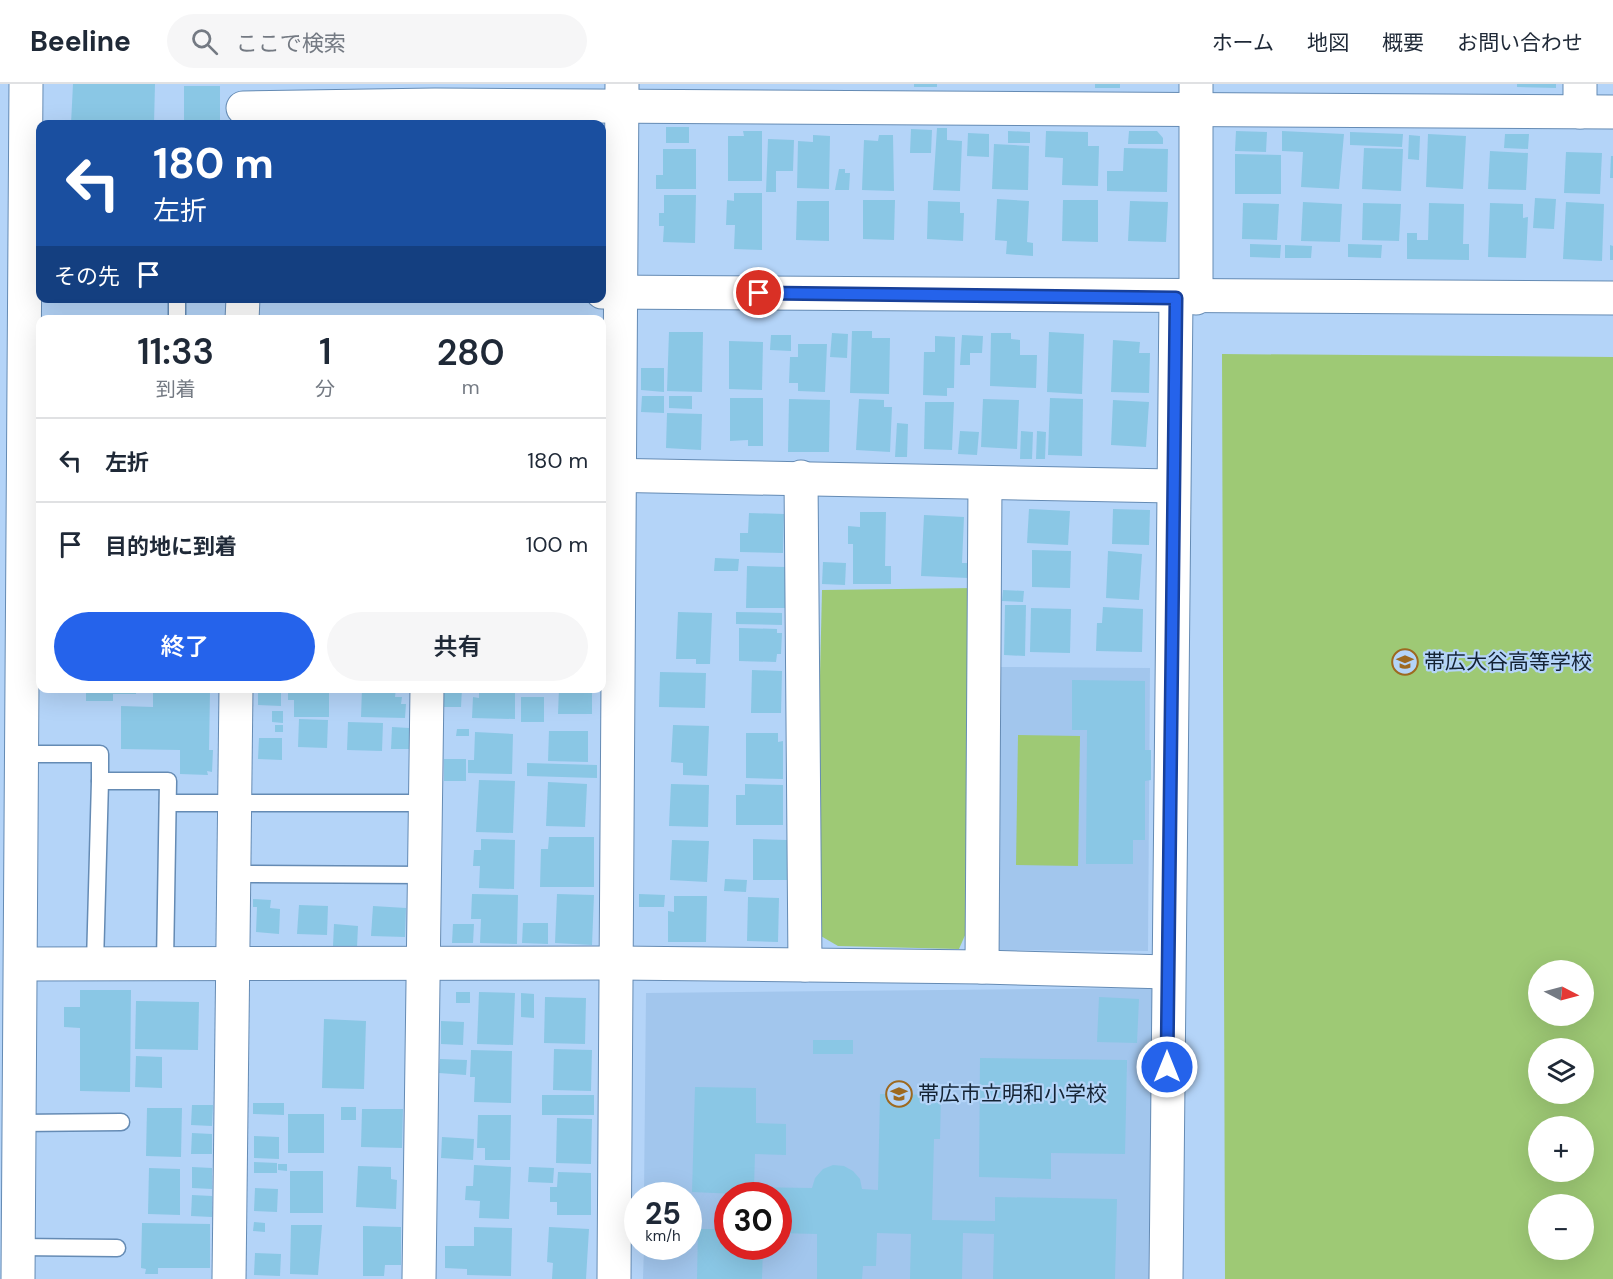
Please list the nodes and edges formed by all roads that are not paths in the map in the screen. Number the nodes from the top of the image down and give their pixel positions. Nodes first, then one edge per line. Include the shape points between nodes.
1 (26, 84) edge
2 (435, 95) edge
3 (622, 96) edge
4 (810, 96) edge
5 (999, 96) edge
6 (1196, 97) edge
7 (1390, 98) edge
8 (1580, 98) edge
9 (243, 105) edge
10 (1613, 112) edge
11 (22, 288) edge
12 (611, 292) edge
13 (1186, 298) junction
14 (1613, 298) edge
15 (33, 437) edge
16 (610, 474) edge
17 (801, 477) junction
18 (985, 483) junction
19 (1172, 486) junction
20 (236, 693) edge
21 (427, 693) edge
22 (23, 754) junction
23 (100, 781) junction
24 (168, 803) junction
25 (425, 803) junction
26 (234, 804) junction
27 (233, 874) junction
28 (424, 875) junction
29 (95, 963) junction
30 (165, 963) junction
31 (232, 963) junction
32 (616, 963) junction
33 (21, 964) junction
34 (422, 964) junction
35 (805, 965) junction
36 (982, 967) junction
37 (1168, 972) junction
38 (20, 1122) junction
39 (121, 1122) dead end
40 (18, 1247) junction
41 (117, 1248) dead end
42 (18, 1279) edge
43 (229, 1279) edge
44 (419, 1279) edge
45 (614, 1279) edge
46 (1166, 1279) edge

1 - 11 street
2 - 3 street
2 - 9 street
3 - 4 street
3 - 12 street
4 - 5 street
5 - 6 street
6 - 7 street
6 - 13 street
7 - 8 street
8 - 10 street
11 - 15 street
12 - 13 street
12 - 16 street
13 - 14 street
13 - 19 street
15 - 22 street
16 - 17 street
16 - 32 street
17 - 18 street
17 - 35 street
18 - 19 street
18 - 36 street
19 - 37 street
20 - 26 street
21 - 25 street
22 - 23 lane via 100,754
22 - 33 street
23 - 24 lane via 168,781
23 - 29 lane
24 - 26 lane
24 - 30 lane
25 - 26 lane
25 - 28 street
26 - 27 street
27 - 28 lane
27 - 31 street
28 - 34 street
29 - 30 street
29 - 33 street
30 - 31 street
31 - 34 street
31 - 43 street
32 - 34 street
32 - 35 street
32 - 45 street
33 - 38 street
34 - 44 street
35 - 36 street
36 - 37 street
37 - 46 street
38 - 39 lane
38 - 40 street
40 - 41 lane
40 - 42 street

